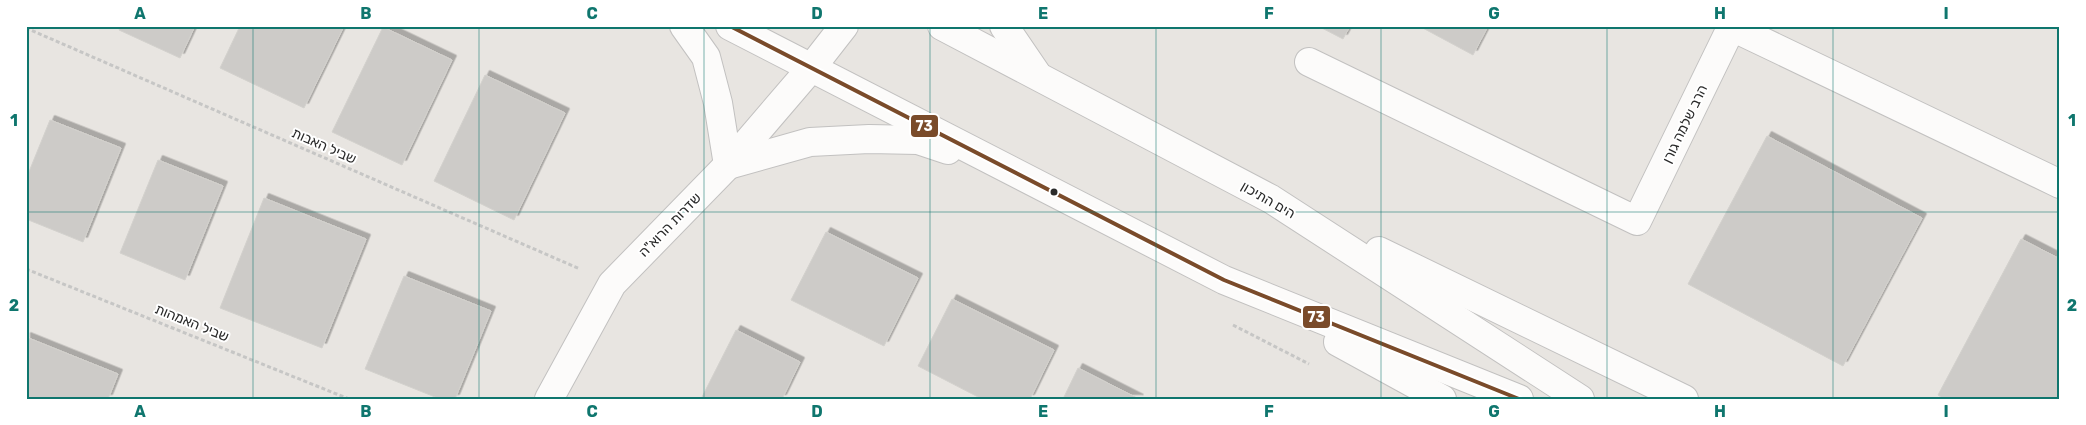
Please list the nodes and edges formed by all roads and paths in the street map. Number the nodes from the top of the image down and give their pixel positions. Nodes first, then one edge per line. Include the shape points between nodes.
1 (684, 26) edge
2 (730, 26) edge
3 (844, 26) edge
4 (942, 26) edge
5 (1004, 26) edge
6 (1732, 27) edge
7 (26, 28) edge
8 (1309, 62) dead end
9 (812, 67) junction
10 (1038, 77) junction
11 (728, 165) junction
12 (1008, 169) junction
13 (2060, 184) edge
14 (1271, 199) junction
15 (26, 269) edge
16 (1224, 280) junction
17 (612, 284) junction
18 (1414, 392) edge
19 (349, 399) edge
20 (549, 399) edge
21 (1442, 399) edge
22 (1518, 399) edge
23 (1580, 399) edge
24 (1684, 399) edge

1 - 11 street via 706,57 718,102
2 - 9 street
3 - 9 street, שדרות הרוא"ה
4 - 10 street, הים התיכון
5 - 10 street
6 - 8 street, הרב שלמה גורן via 1637,221
6 - 13 street
7 - 17 path, שביל האבות
9 - 11 street, שדרות הרוא"ה
9 - 12 street
10 - 14 street, הים התיכון
11 - 12 street via 810,142 869,138 918,140
11 - 17 street, שדרות הרוא"ה
12 - 16 street
14 - 23 street, הים התיכון
14 - 24 street
15 - 19 path, שביל האמהות
16 - 18 street
16 - 22 street
17 - 20 street, שדרות הרוא"ה
18 - 21 street

